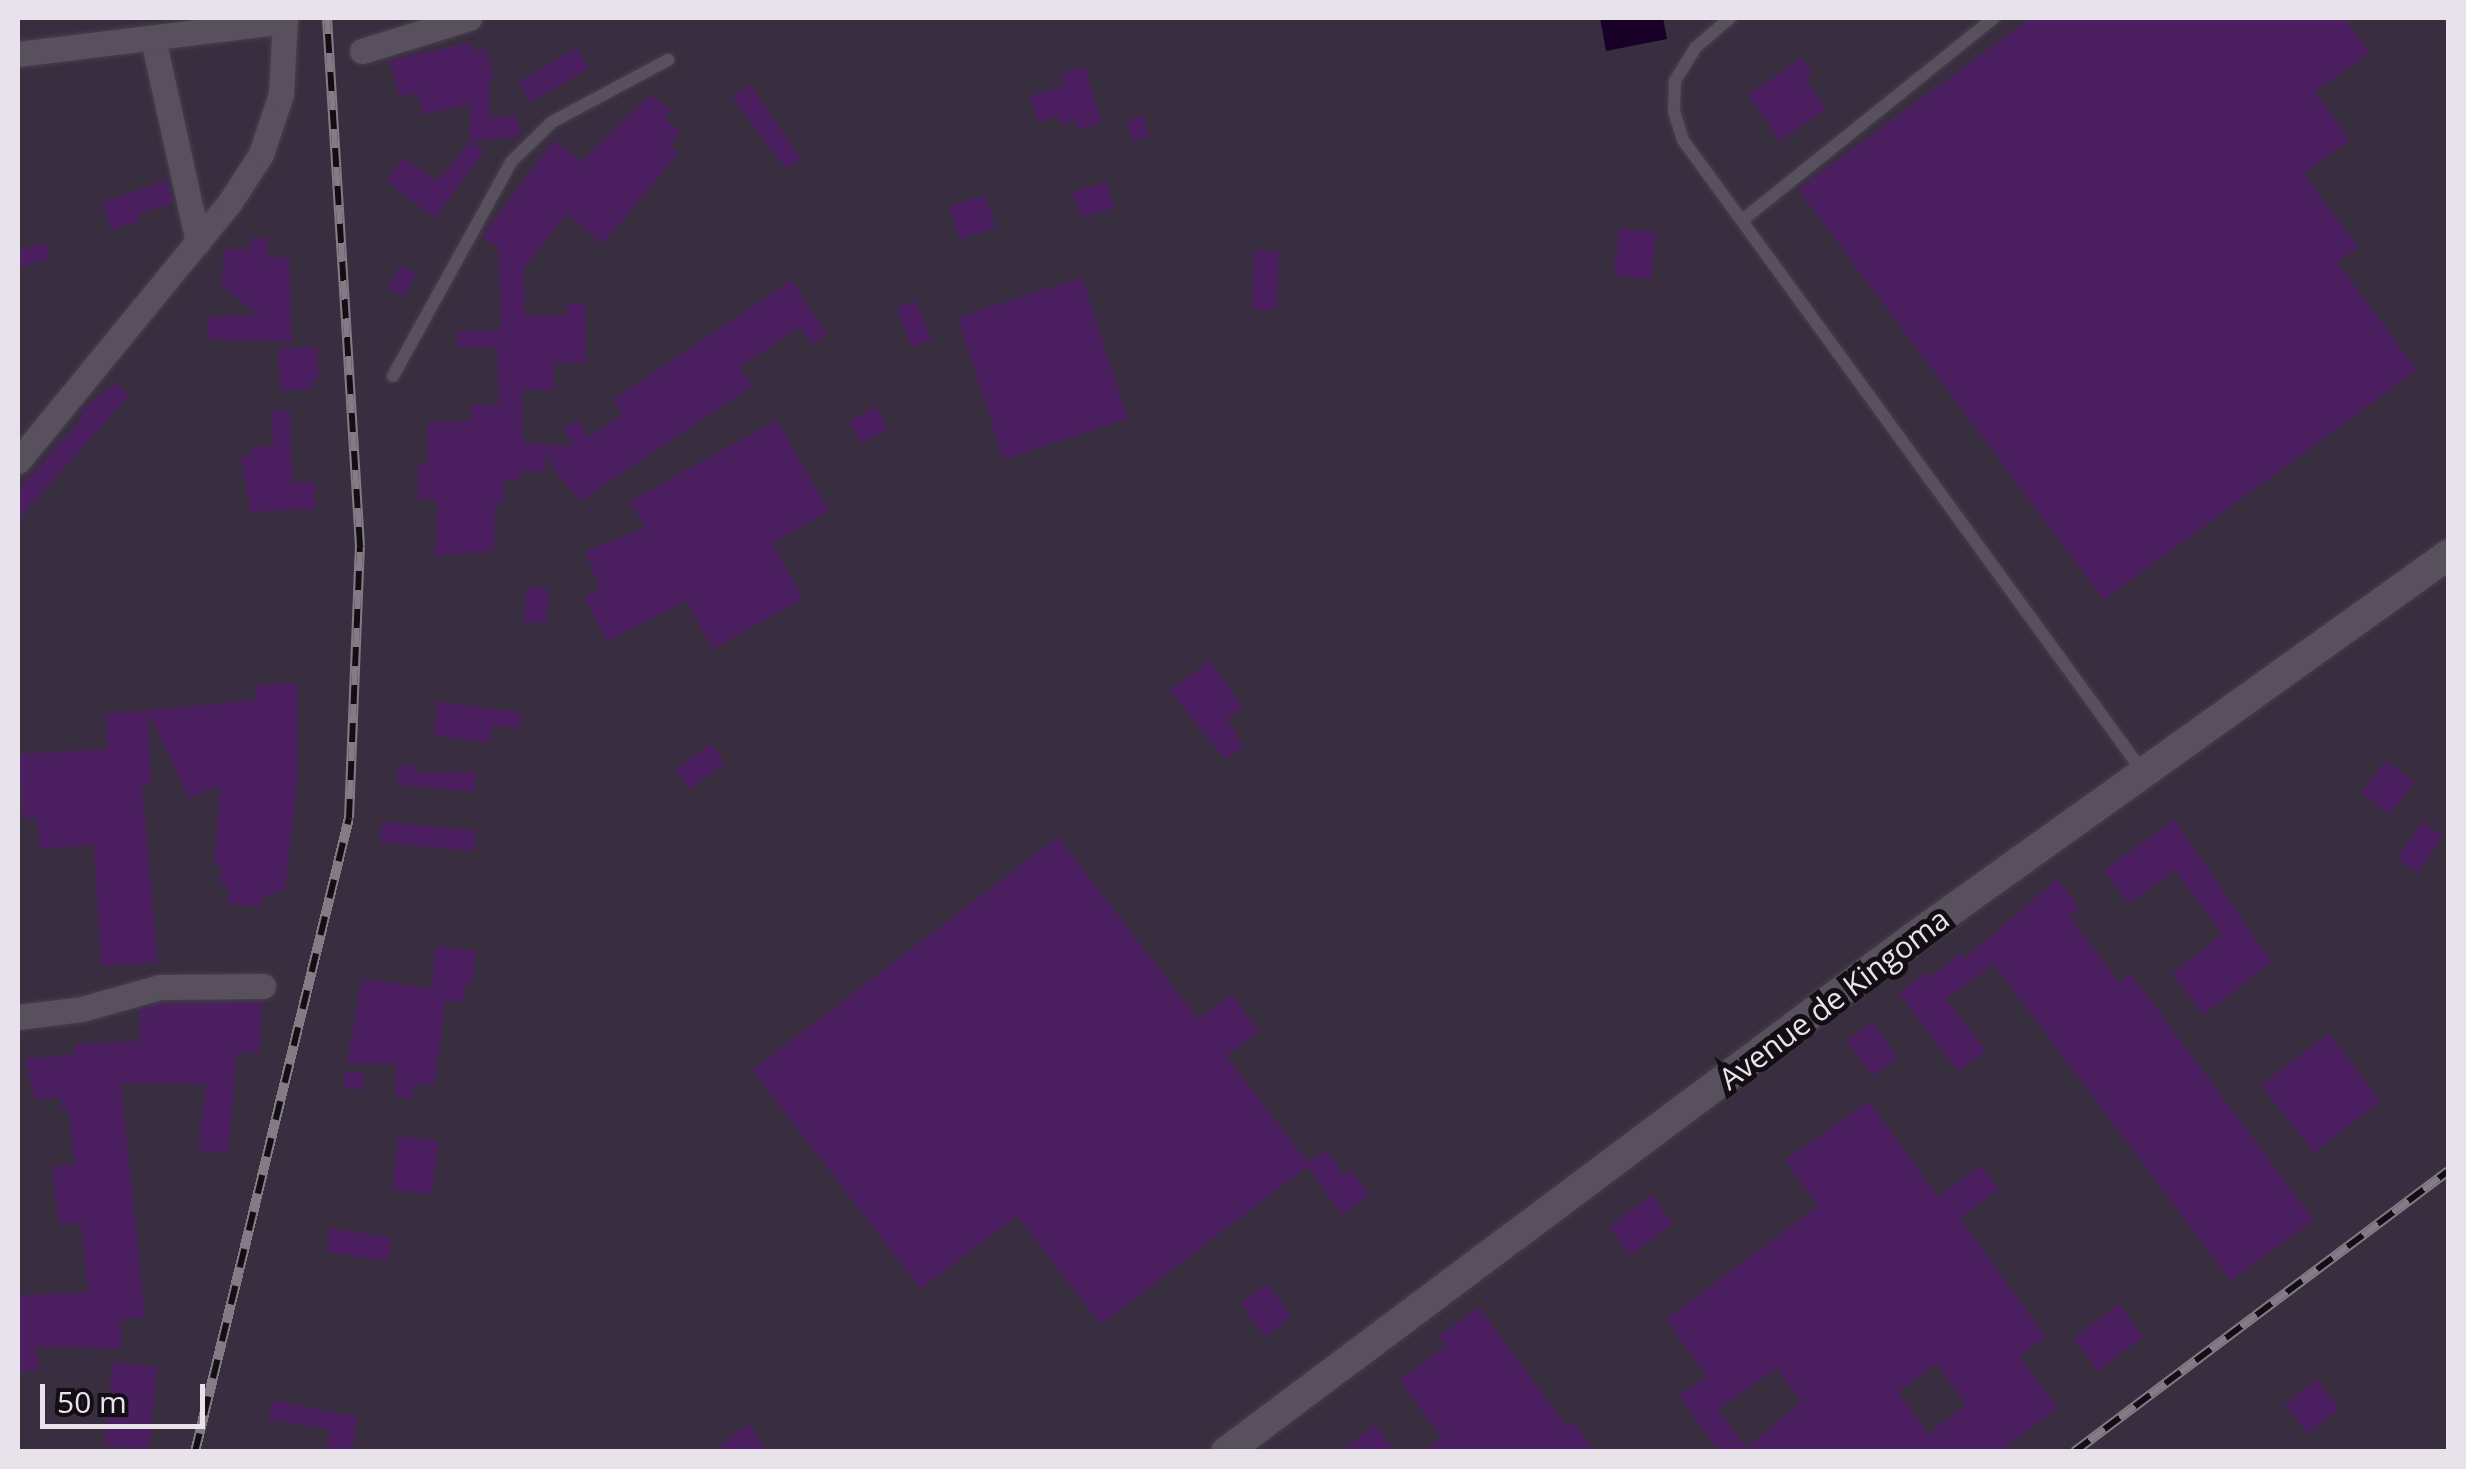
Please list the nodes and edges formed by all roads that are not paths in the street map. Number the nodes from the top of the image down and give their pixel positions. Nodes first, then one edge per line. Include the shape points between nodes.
1 (469, 18) edge
2 (1730, 18) edge
3 (1994, 18) edge
4 (285, 19) edge
5 (153, 39) junction
6 (362, 51) dead end
7 (18, 54) edge
8 (668, 60) dead end
9 (1745, 218) junction
10 (198, 242) junction
11 (394, 376) dead end
12 (18, 461) edge
13 (2448, 555) edge
14 (2144, 774) junction
15 (263, 986) dead end
16 (18, 1017) edge
17 (1226, 1452) edge

1 - 6 street
2 - 9 lane via 1696,47 1672,98 1683,140
3 - 9 lane
4 - 5 street
4 - 10 street via 281,94 260,154
5 - 7 street
5 - 10 street
8 - 11 lane via 552,122 511,162
9 - 14 lane
10 - 12 street
13 - 14 street, Avenue de Kingoma
14 - 17 street, Avenue de Kingoma via 1914,937
15 - 16 street via 160,987 82,1009

